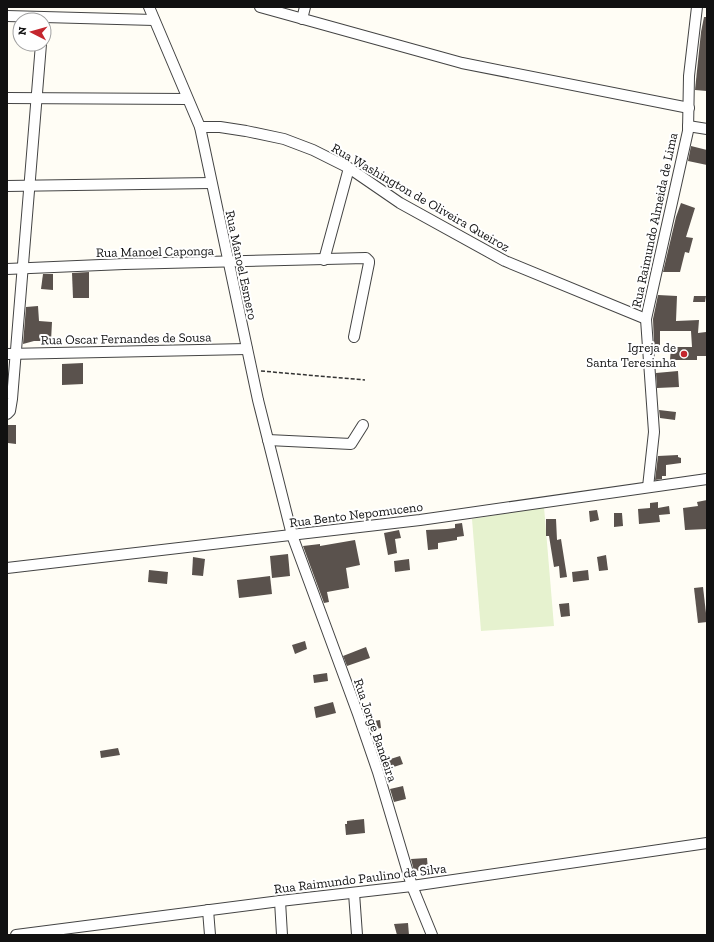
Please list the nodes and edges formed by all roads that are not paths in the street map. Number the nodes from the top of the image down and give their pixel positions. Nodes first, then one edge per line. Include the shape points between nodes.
1 (148, 7) edge
2 (260, 7) edge
3 (305, 7) edge
4 (697, 7) edge
5 (52, 14) edge
6 (302, 19) junction
7 (154, 20) junction
8 (40, 52) edge
9 (7, 98) edge
10 (37, 98) junction
11 (187, 99) junction
12 (689, 108) junction
13 (688, 126) junction
14 (200, 127) junction
15 (707, 129) edge
16 (348, 168) junction
17 (211, 183) junction
18 (7, 186) edge
19 (30, 186) junction
20 (324, 260) junction
21 (229, 262) junction
22 (7, 268) edge
23 (23, 268) junction
24 (646, 319) junction
25 (354, 337) dead end
26 (246, 349) junction
27 (12, 354) edge
28 (7, 414) edge
29 (363, 425) dead end
30 (268, 440) junction
31 (707, 479) edge
32 (648, 487) junction
33 (292, 535) junction
34 (7, 568) edge
35 (707, 844) edge
36 (412, 886) junction
37 (354, 893) junction
38 (280, 901) junction
39 (208, 910) junction
40 (16, 935) edge
41 (210, 935) edge
42 (282, 935) edge
43 (357, 935) edge
44 (432, 935) edge

1 - 7 street, Rua Manoel Esmero
2 - 6 street
3 - 6 street
4 - 12 street, Rua Raimundo Almeida de Lima via 689,76
5 - 7 street
6 - 12 street via 469,65
7 - 11 street, Rua Manoel Esmero
8 - 10 street
9 - 10 street
10 - 11 street
10 - 19 street
11 - 14 street, Rua Manoel Esmero
12 - 13 street, Rua Raimundo Almeida de Lima
13 - 15 street
13 - 24 street, Rua Raimundo Almeida de Lima
14 - 16 street, Rua Washington de Oliveira Queiroz via 230,128 284,139
14 - 17 street, Rua Manoel Esmero
16 - 20 street
16 - 24 street, Rua Washington de Oliveira Queiroz via 400,203 505,261
17 - 19 street
17 - 21 street, Rua Manoel Esmero
18 - 19 street
19 - 23 street
20 - 21 street, Rua Manoel Caponga
20 - 25 street, Rua Manoel Caponga via 366,258 369,261
21 - 23 street, Rua Manoel Caponga
21 - 26 street, Rua Manoel Esmero
22 - 23 street, Rua Manoel Caponga
23 - 27 street
24 - 32 street, Rua Raimundo Almeida de Lima via 654,432
26 - 27 street, Rua Oscar Fernandes de Sousa
26 - 30 street, Rua Manoel Esmero
27 - 28 street via 12,399
29 - 30 street via 351,444
30 - 33 street, Rua Manoel Esmero
31 - 32 street, Rua Bento Nepomuceno
32 - 33 street, Rua Bento Nepomuceno via 420,520
33 - 34 street, Rua Bento Nepomuceno
33 - 36 street, Rua Jorge Bandeira via 378,772
35 - 36 street, Rua Raimundo Paulino da Silva
36 - 37 street, Rua Raimundo Paulino da Silva
36 - 44 street, Rua Jorge Bandeira
37 - 38 street, Rua Raimundo Paulino da Silva
37 - 43 street
38 - 39 street, Rua Raimundo Paulino da Silva
38 - 42 street
39 - 40 street, Rua Raimundo Paulino da Silva
39 - 41 street

